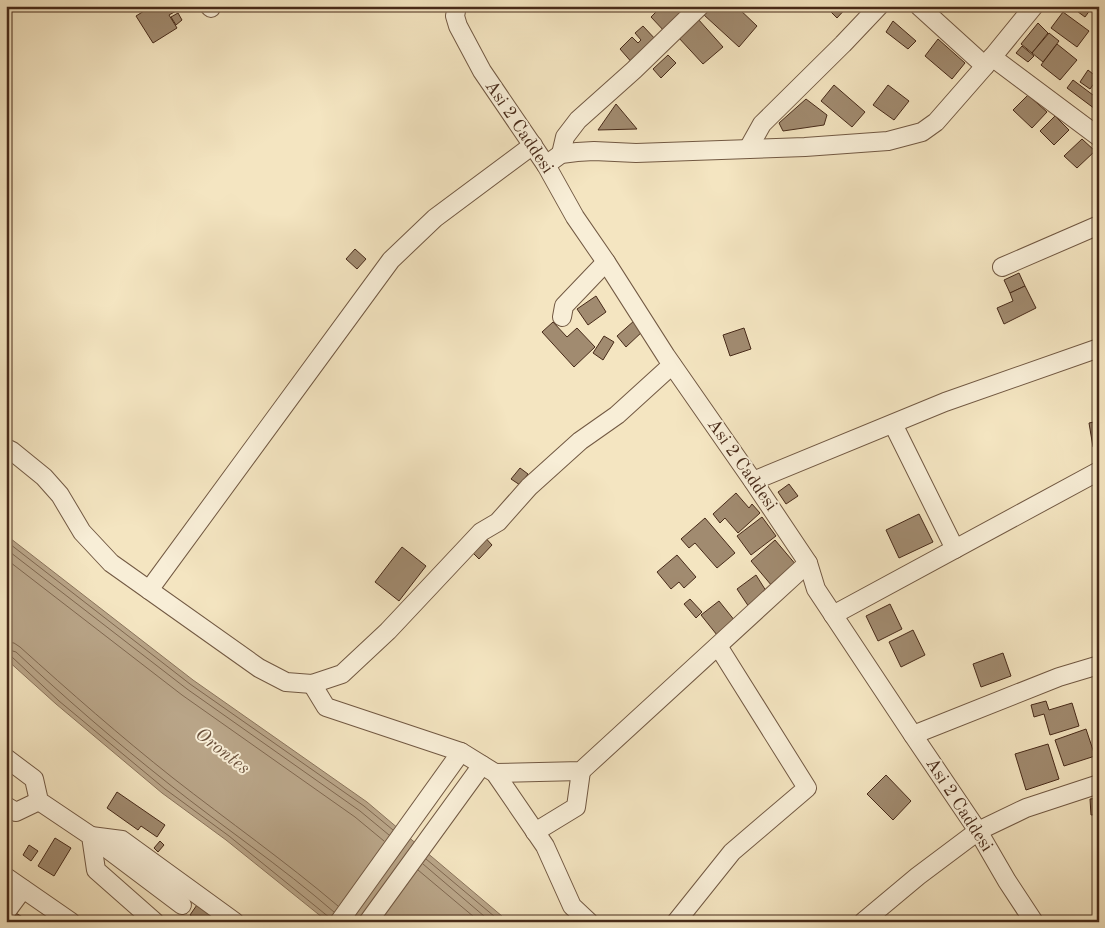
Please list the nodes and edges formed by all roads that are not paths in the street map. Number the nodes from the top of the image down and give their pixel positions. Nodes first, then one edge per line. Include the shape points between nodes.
1 (457, 6) edge
2 (700, 6) edge
3 (879, 6) edge
4 (919, 6) edge
5 (1034, 6) edge
6 (989, 62) junction
7 (1099, 137) edge
8 (533, 145) junction
9 (748, 149) junction
10 (560, 154) junction
11 (546, 164) junction
12 (1099, 225) edge
13 (606, 262) junction
14 (1002, 267) dead end
15 (562, 317) dead end
16 (1099, 348) edge
17 (672, 365) junction
18 (893, 424) junction
19 (6, 448) edge
20 (1099, 471) edge
21 (754, 481) junction
22 (955, 549) junction
23 (808, 563) junction
24 (149, 590) junction
25 (834, 615) junction
26 (718, 646) junction
27 (1099, 665) edge
28 (312, 684) junction
29 (913, 735) junction
30 (461, 752) junction
31 (6, 758) edge
32 (488, 769) junction
33 (581, 771) junction
34 (1099, 784) edge
35 (39, 801) junction
36 (6, 806) edge
37 (978, 831) junction
38 (535, 832) junction
39 (91, 836) junction
40 (6, 877) edge
41 (23, 888) junction
42 (182, 905) dead end
43 (6, 912) edge
44 (72, 922) edge
45 (155, 922) edge
46 (235, 922) edge
47 (338, 922) edge
48 (368, 922) edge
49 (589, 922) edge
50 (676, 922) edge
51 (863, 922) edge
52 (1034, 922) edge

1 - 8 street, Asi 2 Caddesi via 458,26 482,71
2 - 10 street via 578,120 566,137
3 - 9 street via 762,124
4 - 6 street
5 - 6 street
6 - 7 street
6 - 9 street via 936,122 922,132 888,140
8 - 11 street, Asi 2 Caddesi
8 - 24 street via 435,218 391,260
9 - 10 street
10 - 11 street
11 - 13 street, Asi 2 Caddesi via 575,217
12 - 14 street
13 - 15 street via 564,306
13 - 17 street, Asi 2 Caddesi
16 - 18 street via 945,402
17 - 21 street, Asi 2 Caddesi
17 - 28 street via 529,487 498,522 481,532 388,631 342,674
18 - 21 street
18 - 22 street
19 - 24 street via 60,495 82,532 111,563
20 - 22 street
21 - 23 street, Asi 2 Caddesi
22 - 25 street
23 - 25 street, Asi 2 Caddesi via 816,589
23 - 26 street
24 - 28 street via 259,668 286,682
25 - 29 street, Asi 2 Caddesi
26 - 33 street
26 - 50 street via 807,788 732,852
27 - 29 street via 1059,677
28 - 30 street via 326,707
29 - 37 street, Asi 2 Caddesi
30 - 32 street
30 - 47 street
31 - 35 street via 34,779
32 - 33 street
32 - 38 street
32 - 48 street
33 - 38 street via 576,807
34 - 37 street via 1026,808
35 - 36 street via 16,812
35 - 39 street
37 - 51 street
37 - 52 street, Asi 2 Caddesi
38 - 49 street via 545,846 572,906
39 - 42 street
39 - 45 street via 96,870
39 - 46 street via 122,840
40 - 41 street
41 - 43 street
41 - 44 street

